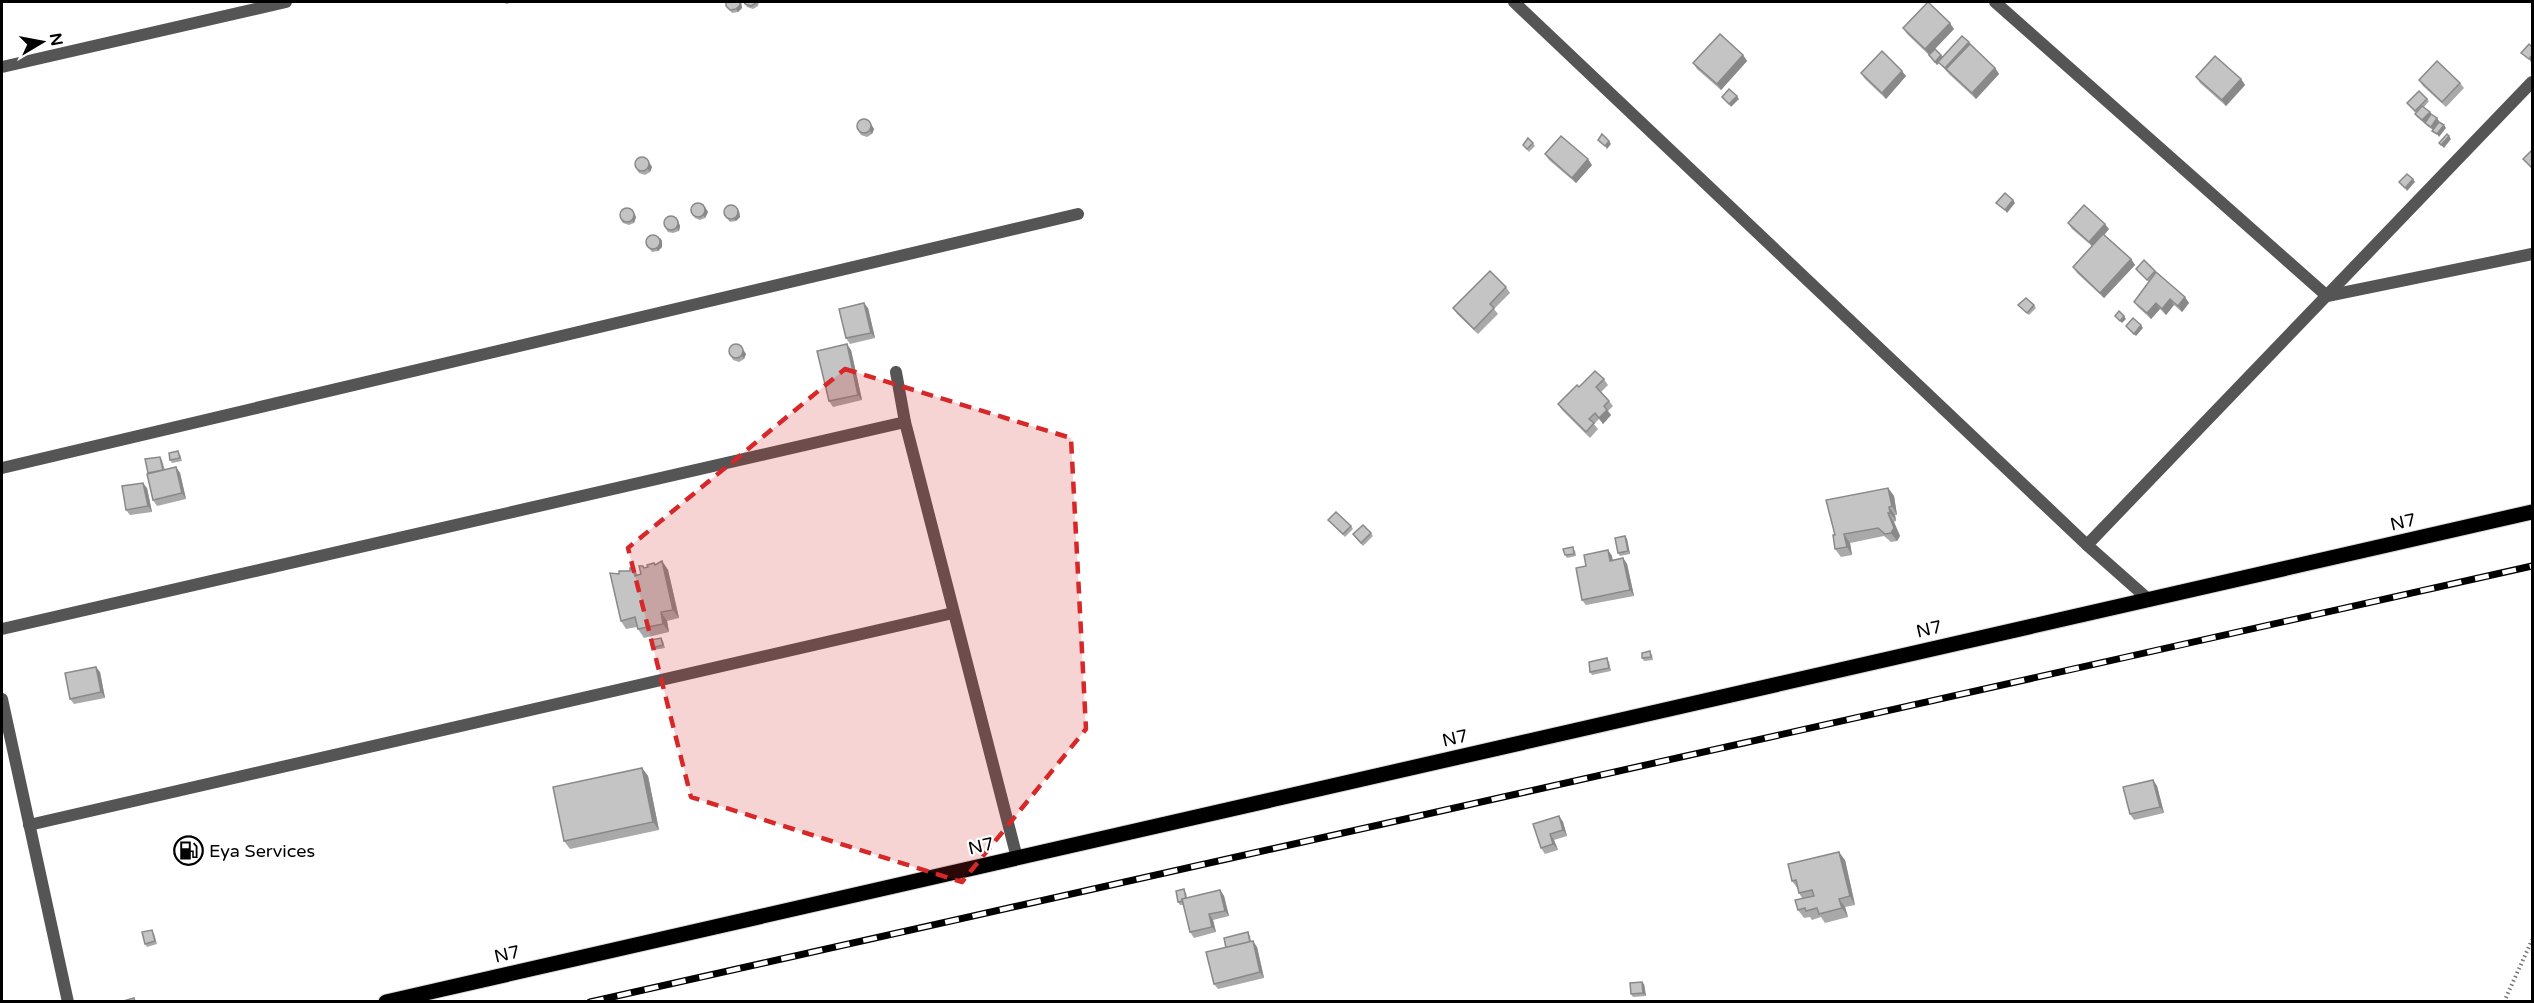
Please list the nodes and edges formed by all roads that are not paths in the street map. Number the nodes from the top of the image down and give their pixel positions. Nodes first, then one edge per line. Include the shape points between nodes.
1 (286, 2) edge
2 (1514, 2) edge
3 (1995, 2) edge
4 (2, 67) edge
5 (2532, 82) edge
6 (1078, 214) dead end
7 (2532, 254) edge
8 (2327, 296) junction
9 (896, 372) dead end
10 (905, 422) junction
11 (2, 468) edge
12 (2532, 512) edge
13 (2087, 545) junction
14 (2148, 599) junction
15 (953, 613) junction
16 (2, 629) edge
17 (2, 699) edge
18 (29, 825) junction
19 (1017, 858) junction
20 (68, 1002) edge
21 (386, 1002) edge

1 - 4 street
2 - 13 street
3 - 8 street
5 - 8 street
6 - 11 street
7 - 8 street
8 - 13 street
9 - 10 street
10 - 15 street
10 - 16 street
12 - 14 main road, N7
13 - 14 street
14 - 19 main road, N7
15 - 18 street
15 - 19 street
17 - 18 street
18 - 20 street
19 - 21 main road, N7

